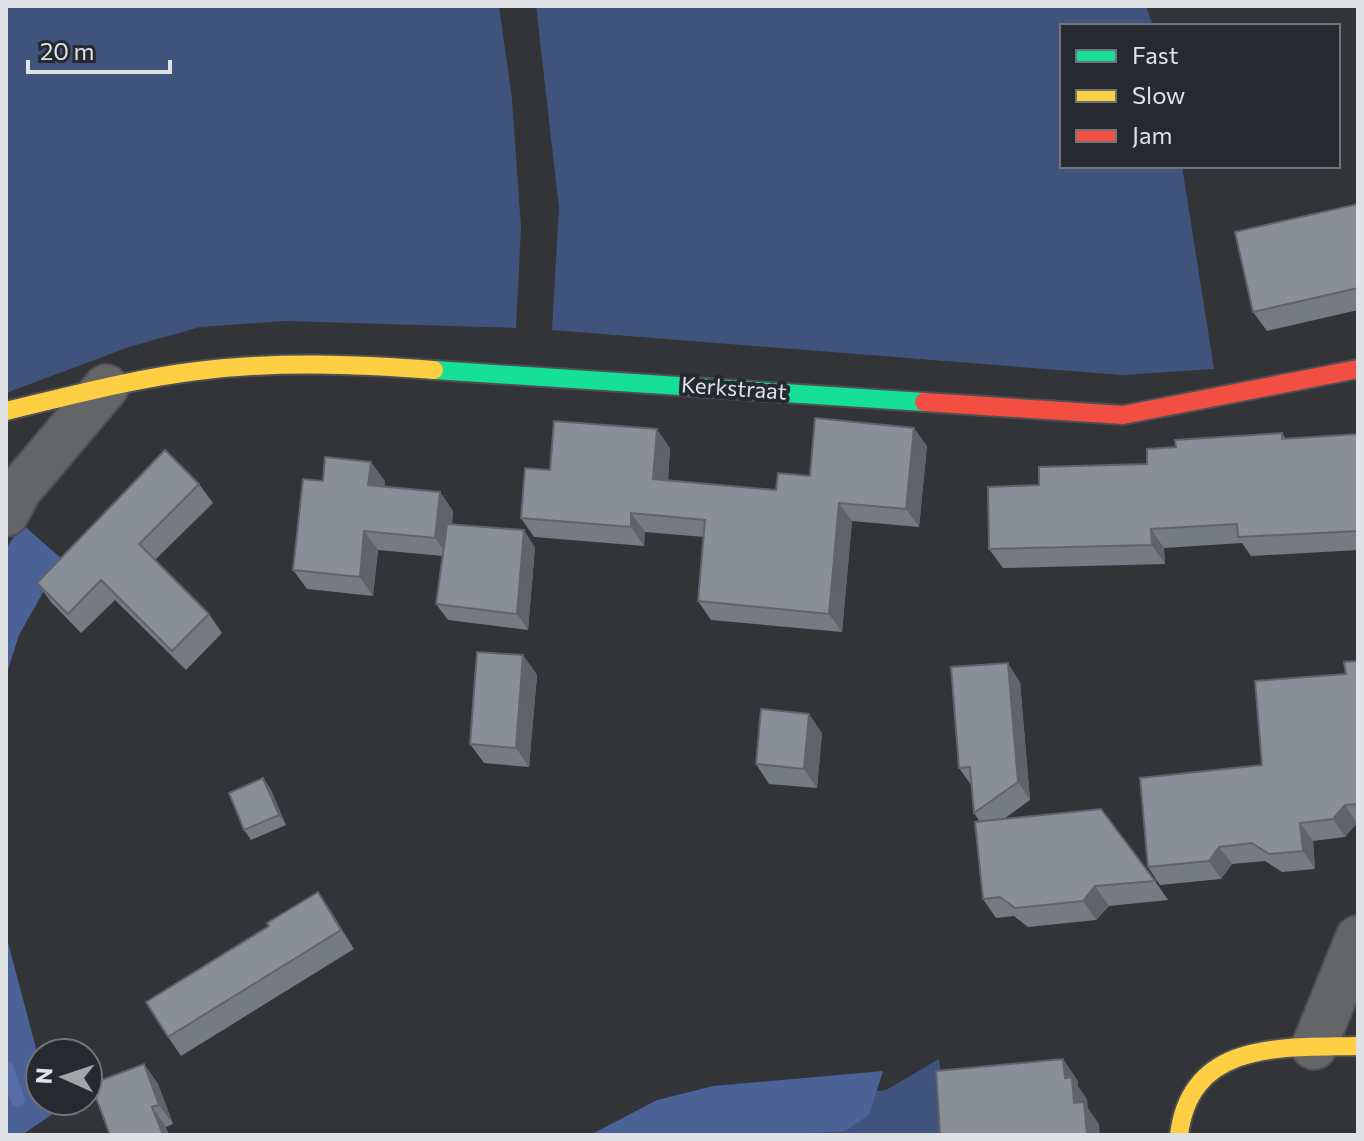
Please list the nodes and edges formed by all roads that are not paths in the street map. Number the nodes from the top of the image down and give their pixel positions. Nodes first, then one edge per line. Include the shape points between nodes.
1 (1358, 369) edge
2 (106, 387) junction
3 (6, 411) edge
4 (6, 514) edge
5 (1358, 938) edge
6 (1358, 1046) edge
7 (1314, 1047) junction
8 (1179, 1135) edge

1 - 2 street, Kerkstraat via 1123,415 335,363 198,371
2 - 3 street, Kerkstraat
2 - 4 street via 19,490
5 - 7 street
6 - 7 street
7 - 8 street via 1224,1061 1199,1084 1180,1115

